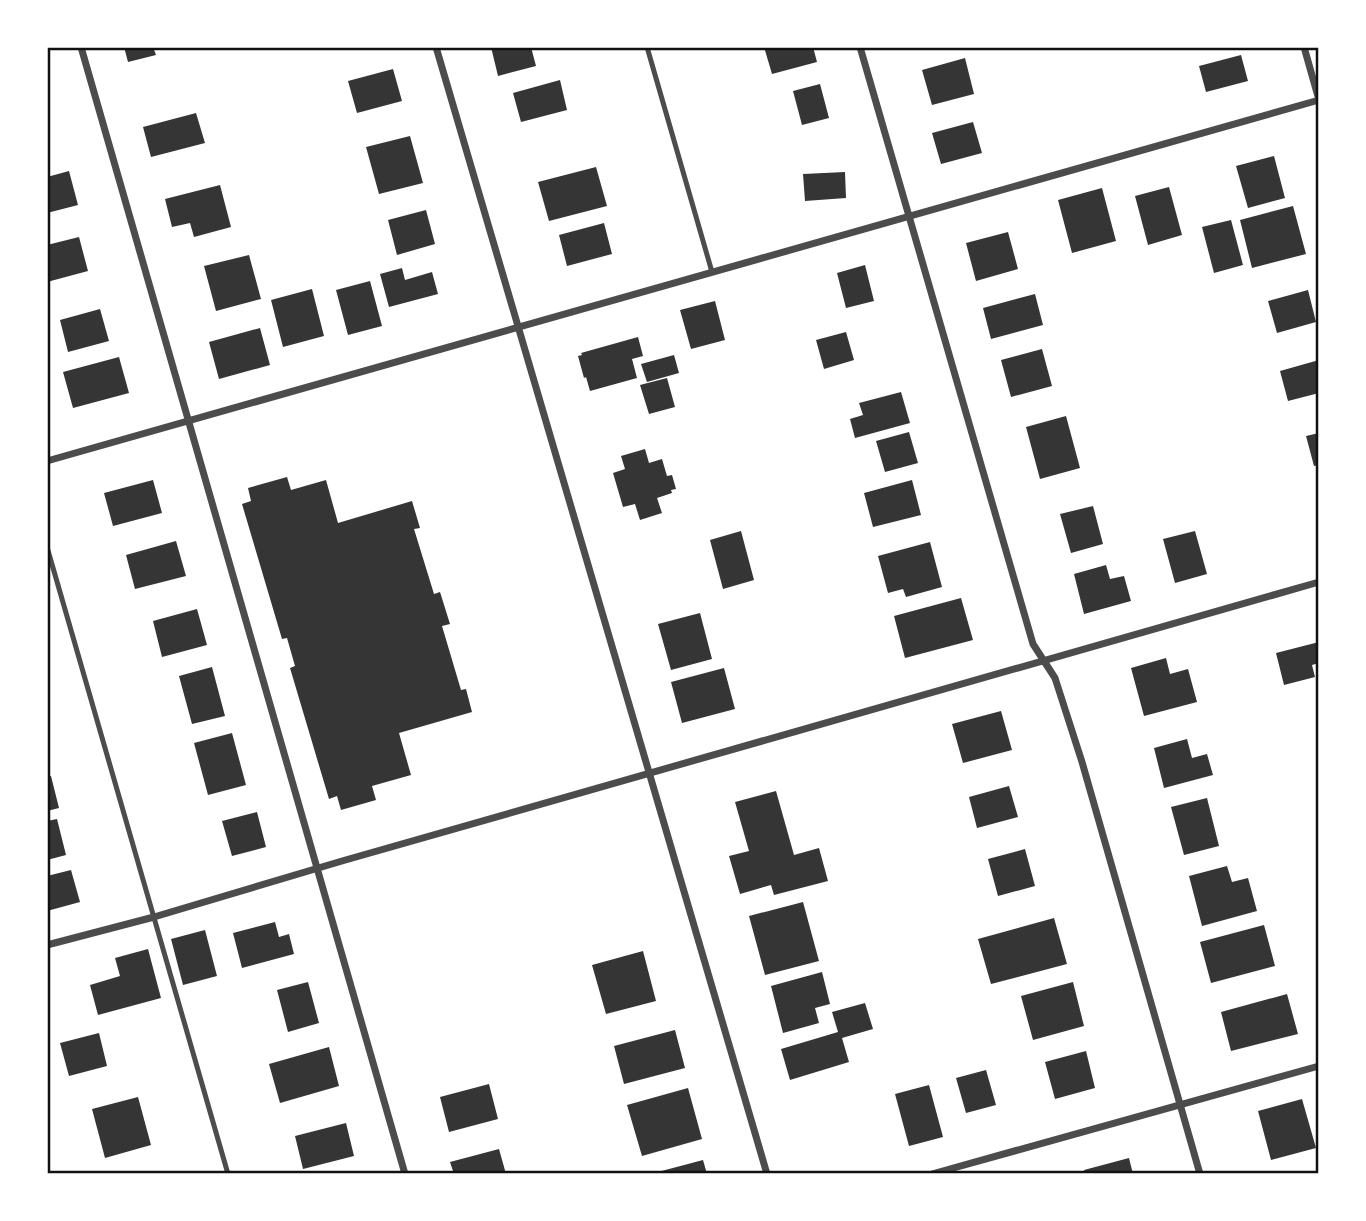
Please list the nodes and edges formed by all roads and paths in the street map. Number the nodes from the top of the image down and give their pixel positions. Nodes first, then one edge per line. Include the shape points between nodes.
1 (81, 47) edge
2 (436, 47) edge
3 (647, 47) edge
4 (860, 47) edge
5 (1304, 47) edge
6 (1319, 100) edge
7 (908, 216) junction
8 (712, 272) junction
9 (518, 327) junction
10 (187, 422) junction
11 (47, 461) edge
12 (47, 547) edge
13 (1319, 583) edge
14 (1044, 661) junction
15 (649, 774) junction
16 (317, 868) junction
17 (154, 917) junction
18 (47, 945) edge
19 (1319, 1066) edge
20 (1181, 1105) junction
21 (228, 1174) edge
22 (405, 1174) edge
23 (767, 1174) edge
24 (932, 1174) edge
25 (1200, 1174) edge

1 - 10 street
2 - 9 street
3 - 8 lane
4 - 7 street
5 - 6 street
6 - 7 street
7 - 8 street
7 - 14 street via 1033,644
8 - 9 street
9 - 10 street
9 - 15 street
10 - 11 street
10 - 16 street
12 - 17 lane
13 - 14 street
14 - 15 street
14 - 20 street via 1055,678 1078,750
15 - 16 street
15 - 23 street
16 - 17 street
16 - 22 street
17 - 18 street
17 - 21 lane
19 - 20 street
20 - 24 street
20 - 25 street

